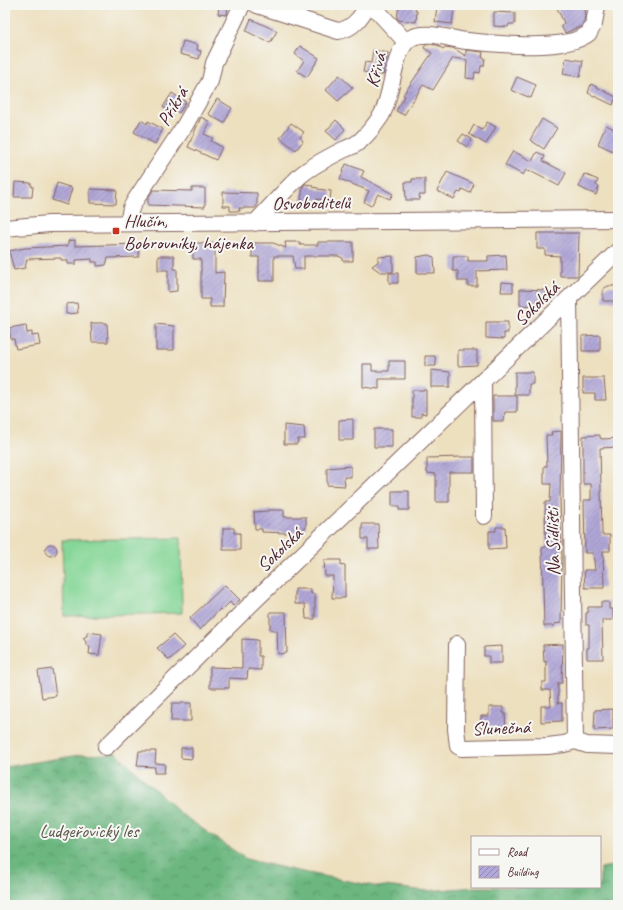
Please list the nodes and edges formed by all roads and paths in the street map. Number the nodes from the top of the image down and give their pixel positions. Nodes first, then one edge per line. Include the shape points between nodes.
1 (242, 5) edge
2 (257, 5) edge
3 (368, 5) edge
4 (372, 5) edge
5 (597, 5) edge
6 (406, 42) junction
7 (618, 219) edge
8 (128, 223) junction
9 (255, 223) junction
10 (5, 228) edge
11 (618, 251) edge
12 (569, 298) junction
13 (483, 383) junction
14 (484, 516) dead end
15 (457, 644) dead end
16 (575, 741) junction
17 (618, 746) edge
18 (106, 747) dead end

1 - 8 street, Příkrá via 214,63 210,81 185,125 136,199
2 - 3 street via 338,31 355,24
4 - 6 street
5 - 6 street, Křivá via 591,30 587,35 577,39 545,45 479,42 426,35 411,38
6 - 9 street, Křivá via 396,62 390,96 381,116 366,134 358,142 302,175
7 - 9 street, Osvoboditelů
8 - 9 street, Osvoboditelů
8 - 10 street, Osvoboditelů
11 - 12 street, Sokolská
12 - 13 street, Sokolská
12 - 16 street, Na Sídlišti
13 - 14 street
13 - 18 street, Sokolská via 253,602
15 - 16 street, Slunečná via 458,746 548,746
16 - 17 street via 587,745

